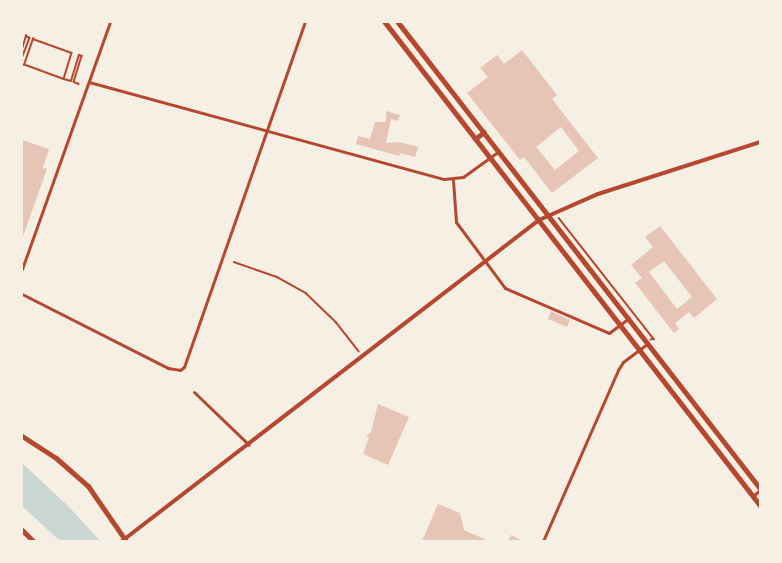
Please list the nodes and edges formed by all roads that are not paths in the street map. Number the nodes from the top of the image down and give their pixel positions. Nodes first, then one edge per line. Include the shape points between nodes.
1 (110, 22) edge
2 (305, 22) edge
3 (385, 22) edge
4 (399, 23) edge
5 (391, 30) junction
6 (439, 74) junction
7 (430, 80) junction
8 (89, 82) junction
9 (267, 131) junction
10 (484, 132) junction
11 (475, 139) junction
12 (760, 142) edge
13 (499, 150) junction
14 (490, 157) junction
15 (453, 180) junction
16 (548, 214) junction
17 (539, 220) junction
18 (484, 262) junction
19 (22, 269) edge
20 (22, 294) edge
21 (629, 318) junction
22 (620, 325) junction
23 (648, 343) junction
24 (640, 350) junction
25 (194, 392) dead end
26 (22, 436) edge
27 (249, 445) junction
28 (760, 489) edge
29 (753, 496) junction
30 (760, 505) edge
31 (22, 530) edge
32 (124, 540) edge
33 (33, 541) edge
34 (543, 541) edge

1 - 8 street
2 - 9 street
3 - 5 main road
4 - 5 main road
4 - 6 main road
5 - 7 main road
6 - 7 main road
6 - 10 main road
7 - 11 main road
8 - 9 street
8 - 19 street
9 - 15 street
9 - 20 street via 188,360 180,370 168,368
10 - 11 main road
10 - 13 main road
11 - 14 main road
12 - 16 street via 605,192
13 - 14 street
13 - 16 main road
14 - 15 street via 463,177
14 - 17 main road
15 - 18 street via 455,220
16 - 17 street
16 - 21 main road
17 - 18 street
17 - 22 main road
18 - 22 street via 505,288 609,333
18 - 27 street
21 - 22 street
21 - 23 main road
22 - 24 main road
23 - 24 street
23 - 28 main road
24 - 29 main road
24 - 34 street via 618,370
25 - 27 street
26 - 32 main road via 56,458 88,486
27 - 32 street
28 - 29 street
29 - 30 main road
31 - 33 main road

